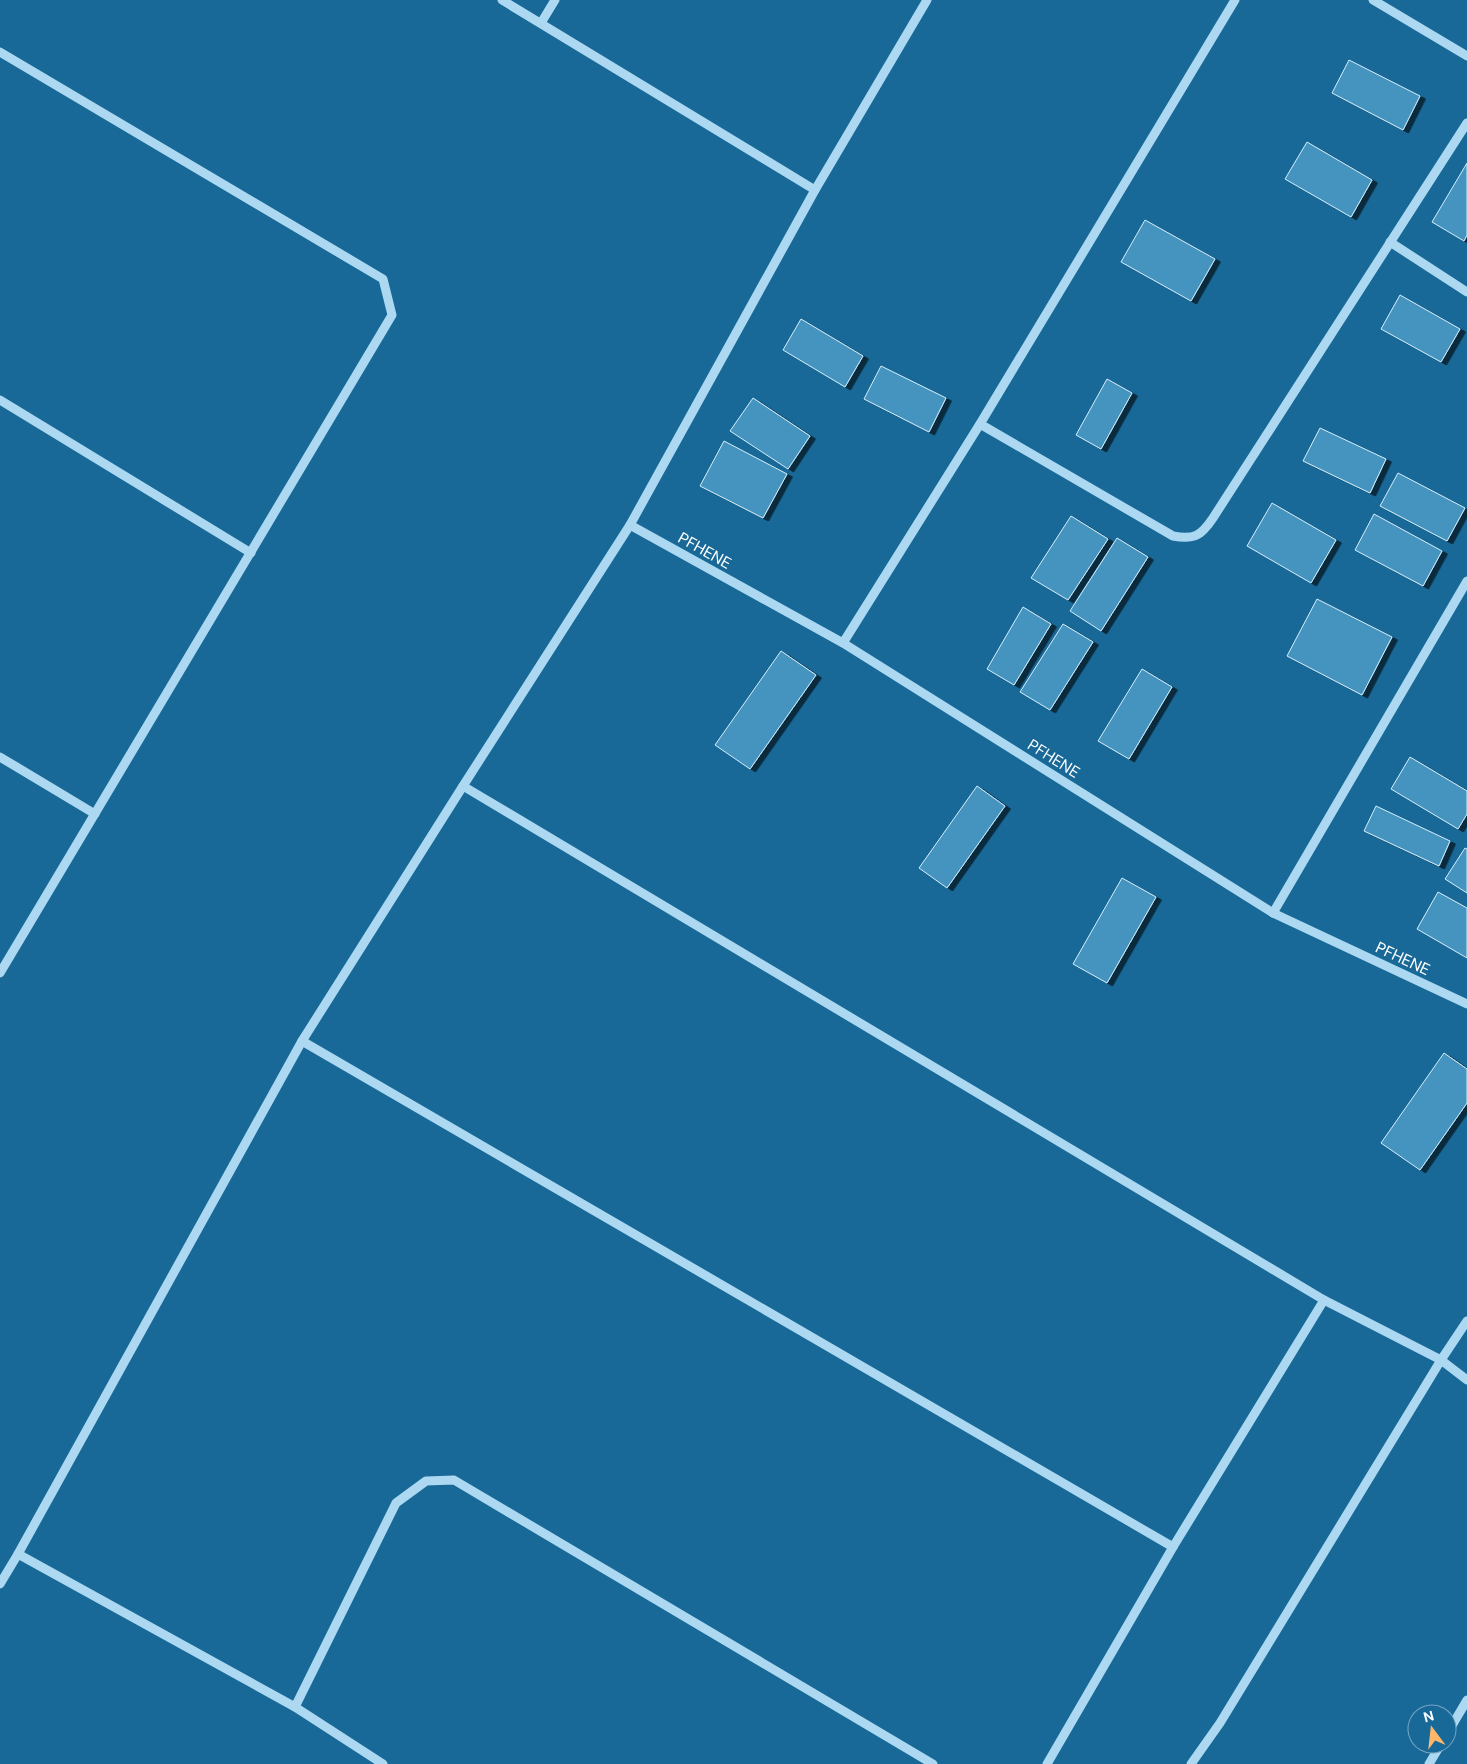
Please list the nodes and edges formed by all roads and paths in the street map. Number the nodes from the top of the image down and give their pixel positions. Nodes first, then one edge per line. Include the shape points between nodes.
1 (502, 0) edge
2 (554, 0) edge
3 (926, 0) edge
4 (1235, 0) edge
5 (1374, 0) edge
6 (541, 24) junction
7 (0, 52) edge
8 (1467, 56) edge
9 (1467, 123) edge
10 (815, 190) junction
11 (1390, 242) junction
12 (1467, 292) edge
13 (0, 400) edge
14 (980, 424) junction
15 (630, 526) junction
16 (251, 553) junction
17 (1467, 581) edge
18 (843, 643) junction
19 (0, 757) edge
20 (462, 786) junction
21 (95, 814) junction
22 (1273, 913) junction
23 (0, 973) edge
24 (1467, 1004) edge
25 (302, 1041) junction
26 (1324, 1300) junction
27 (1467, 1321) edge
28 (1442, 1360) junction
29 (1467, 1380) edge
30 (1173, 1547) junction
31 (18, 1554) junction
32 (0, 1584) edge
33 (1467, 1700) edge
34 (295, 1707) junction
35 (1457, 1717) edge
36 (383, 1764) edge
37 (932, 1764) edge
38 (1047, 1764) edge
39 (1191, 1764) edge

1 - 6 street
2 - 6 street
3 - 10 street
4 - 14 street
5 - 8 street
6 - 10 street
7 - 16 street via 383,279 392,315
9 - 11 street
10 - 15 street
11 - 12 street
11 - 14 street via 1213,518 1198,536 1173,536
13 - 16 street
14 - 18 street
15 - 18 street, PFHENE
15 - 20 street
16 - 21 street
17 - 22 street
18 - 22 street, PFHENE
19 - 21 street
20 - 25 street
20 - 26 street
21 - 23 street
22 - 24 street, PFHENE
25 - 30 street
25 - 31 street
26 - 28 street
26 - 30 street
27 - 28 street
28 - 29 street
28 - 39 street
30 - 38 street
31 - 32 street
31 - 34 street
33 - 35 street
34 - 36 street
34 - 37 street via 396,1503 426,1481 454,1480

